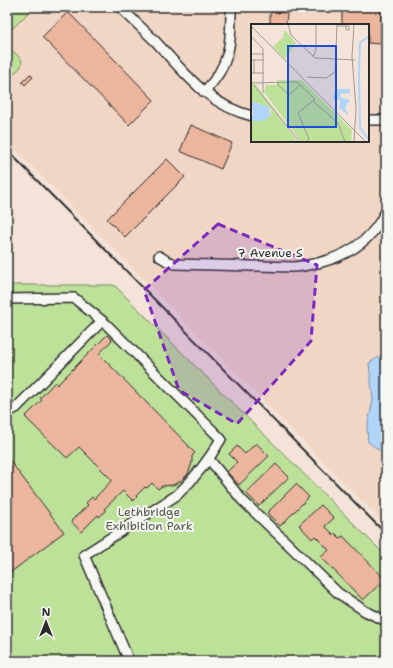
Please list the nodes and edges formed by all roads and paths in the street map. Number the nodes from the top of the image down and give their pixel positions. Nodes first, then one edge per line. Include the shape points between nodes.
1 (120, 7) edge
2 (231, 7) edge
3 (204, 92) junction
4 (251, 116) edge
5 (369, 120) edge
6 (386, 120) edge
7 (386, 210) edge
8 (159, 256) dead end
9 (7, 299) edge
10 (102, 321) junction
11 (7, 408) edge
12 (210, 459) junction
13 (386, 621) edge
14 (129, 661) edge

1 - 3 street
2 - 3 street via 229,49 220,72
3 - 4 street via 239,113
5 - 6 street
7 - 8 street, 7 Avenue S via 375,228 357,246 337,257 313,265 294,267 175,264
9 - 10 street via 74,298
10 - 11 street via 16,408
10 - 12 street via 221,439
12 - 13 street via 242,500 338,593
12 - 14 street via 177,495 84,555

